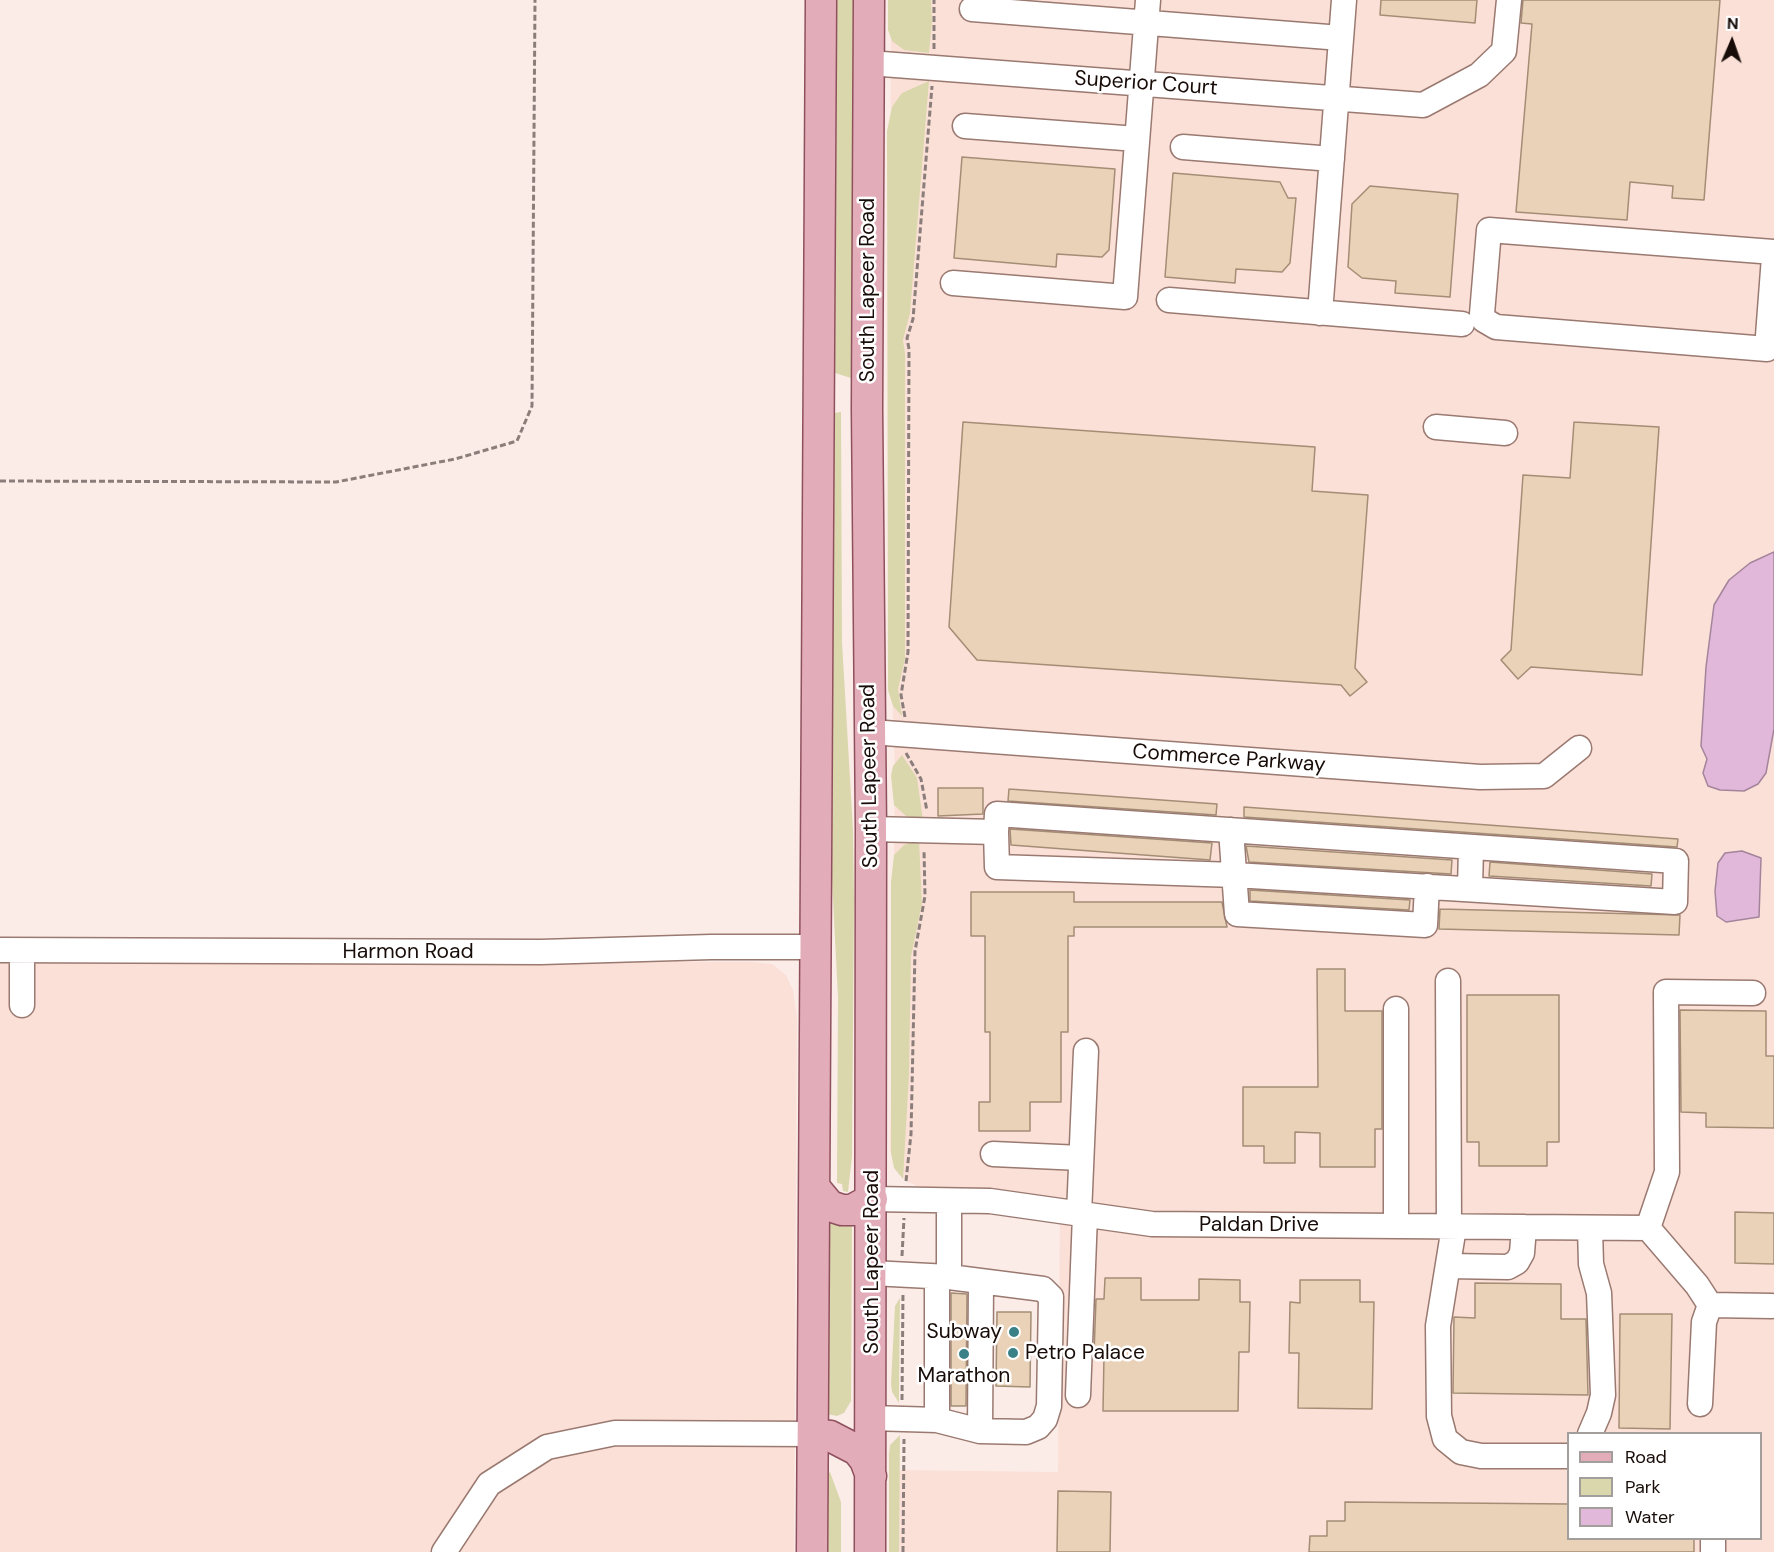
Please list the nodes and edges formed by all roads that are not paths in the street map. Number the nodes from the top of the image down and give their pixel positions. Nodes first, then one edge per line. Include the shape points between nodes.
1 (821, 0) edge
2 (869, 0) edge
3 (1344, 0) edge
4 (1509, 0) edge
5 (972, 9) dead end
6 (1147, 12) edge
7 (1341, 38) junction
8 (869, 63) junction
9 (1141, 83) junction
10 (1337, 98) junction
11 (965, 126) dead end
12 (1137, 139) junction
13 (1183, 147) dead end
14 (1332, 159) junction
15 (1774, 255) edge
16 (953, 283) dead end
17 (1170, 300) dead end
18 (1320, 312) junction
19 (1462, 324) dead end
20 (819, 393) junction
21 (867, 409) junction
22 (1436, 427) dead end
23 (1505, 433) dead end
24 (871, 732) junction
25 (1579, 748) dead end
26 (871, 829) junction
27 (1231, 830) junction
28 (996, 832) junction
29 (1471, 847) junction
30 (1235, 875) junction
31 (1427, 886) junction
32 (1470, 889) junction
33 (817, 947) junction
34 (11, 951) edge
35 (1448, 981) dead end
36 (1753, 993) dead end
37 (22, 1005) dead end
38 (1396, 1009) dead end
39 (1086, 1051) dead end
40 (993, 1154) dead end
41 (1081, 1158) junction
42 (815, 1188) junction
43 (872, 1199) junction
44 (949, 1201) junction
45 (1082, 1215) junction
46 (1396, 1226) junction
47 (1451, 1227) junction
48 (1524, 1227) junction
49 (1590, 1228) junction
50 (1648, 1228) junction
51 (1449, 1266) junction
52 (872, 1273) junction
53 (943, 1278) junction
54 (981, 1281) junction
55 (1710, 1305) junction
56 (1772, 1306) dead end
57 (1078, 1395) dead end
58 (1700, 1404) dead end
59 (871, 1418) junction
60 (937, 1420) junction
61 (980, 1431) junction
62 (1591, 1432) edge
63 (813, 1434) junction
64 (1567, 1456) edge
65 (870, 1476) junction
66 (444, 1552) edge
67 (812, 1552) edge
68 (870, 1552) edge

1 - 20 main road
2 - 8 main road, South Lapeer Road
3 - 7 street
4 - 10 street, Superior Court via 1504,51 1479,75 1423,105
5 - 6 street
6 - 7 street
6 - 9 street
7 - 10 street
8 - 9 street, Superior Court
8 - 21 main road, South Lapeer Road
9 - 10 street, Superior Court
9 - 12 street
10 - 14 street
11 - 12 street
12 - 16 street via 1125,297
13 - 14 street
14 - 18 street
15 - 15 street via 1489,230 1482,314 1484,320 1496,327 1767,349
17 - 18 street
18 - 19 street
20 - 21 main road via 847,390 855,393
20 - 33 main road
21 - 24 main road, South Lapeer Road
22 - 23 street
24 - 25 street, Commerce Parkway via 1480,777 1544,776
24 - 26 main road, South Lapeer Road
26 - 28 street
26 - 43 main road, South Lapeer Road
27 - 28 street via 997,814
27 - 29 street
27 - 30 street
28 - 30 street via 997,867
29 - 32 street
29 - 32 street via 1676,861 1675,902
30 - 31 street
30 - 31 street via 1237,914 1425,925
31 - 32 street
33 - 34 street, Harmon Road via 541,952
33 - 42 main road
34 - 37 street
35 - 47 street
36 - 50 street via 1666,992 1667,1172
38 - 46 street
39 - 41 street
40 - 41 street
41 - 45 street
42 - 43 main road via 830,1206 842,1210 852,1210
42 - 63 main road
43 - 44 street, Paldan Drive
43 - 52 main road, South Lapeer Road
44 - 45 street, Paldan Drive via 990,1201
44 - 53 street
45 - 46 street, Paldan Drive via 1173,1225
45 - 57 street
46 - 47 street, Paldan Drive
47 - 48 street, Paldan Drive
47 - 51 street
48 - 49 street, Paldan Drive
48 - 51 street via 1522,1253 1517,1262 1508,1266
49 - 50 street, Paldan Drive
49 - 62 street via 1591,1264 1599,1293 1602,1395
50 - 55 street
51 - 64 street via 1438,1326 1439,1416 1445,1439 1461,1452 1482,1456
52 - 53 street
52 - 59 main road, South Lapeer Road
53 - 54 street
53 - 60 street
54 - 61 street
54 - 61 street via 1044,1288 1051,1297 1049,1406 1045,1419 1026,1432
55 - 56 street
55 - 58 street via 1704,1322
59 - 60 street
59 - 65 main road, South Lapeer Road
60 - 61 street
63 - 65 main road via 830,1436 857,1450
63 - 66 street via 615,1433 547,1447 489,1484
63 - 67 main road
65 - 68 main road, South Lapeer Road

